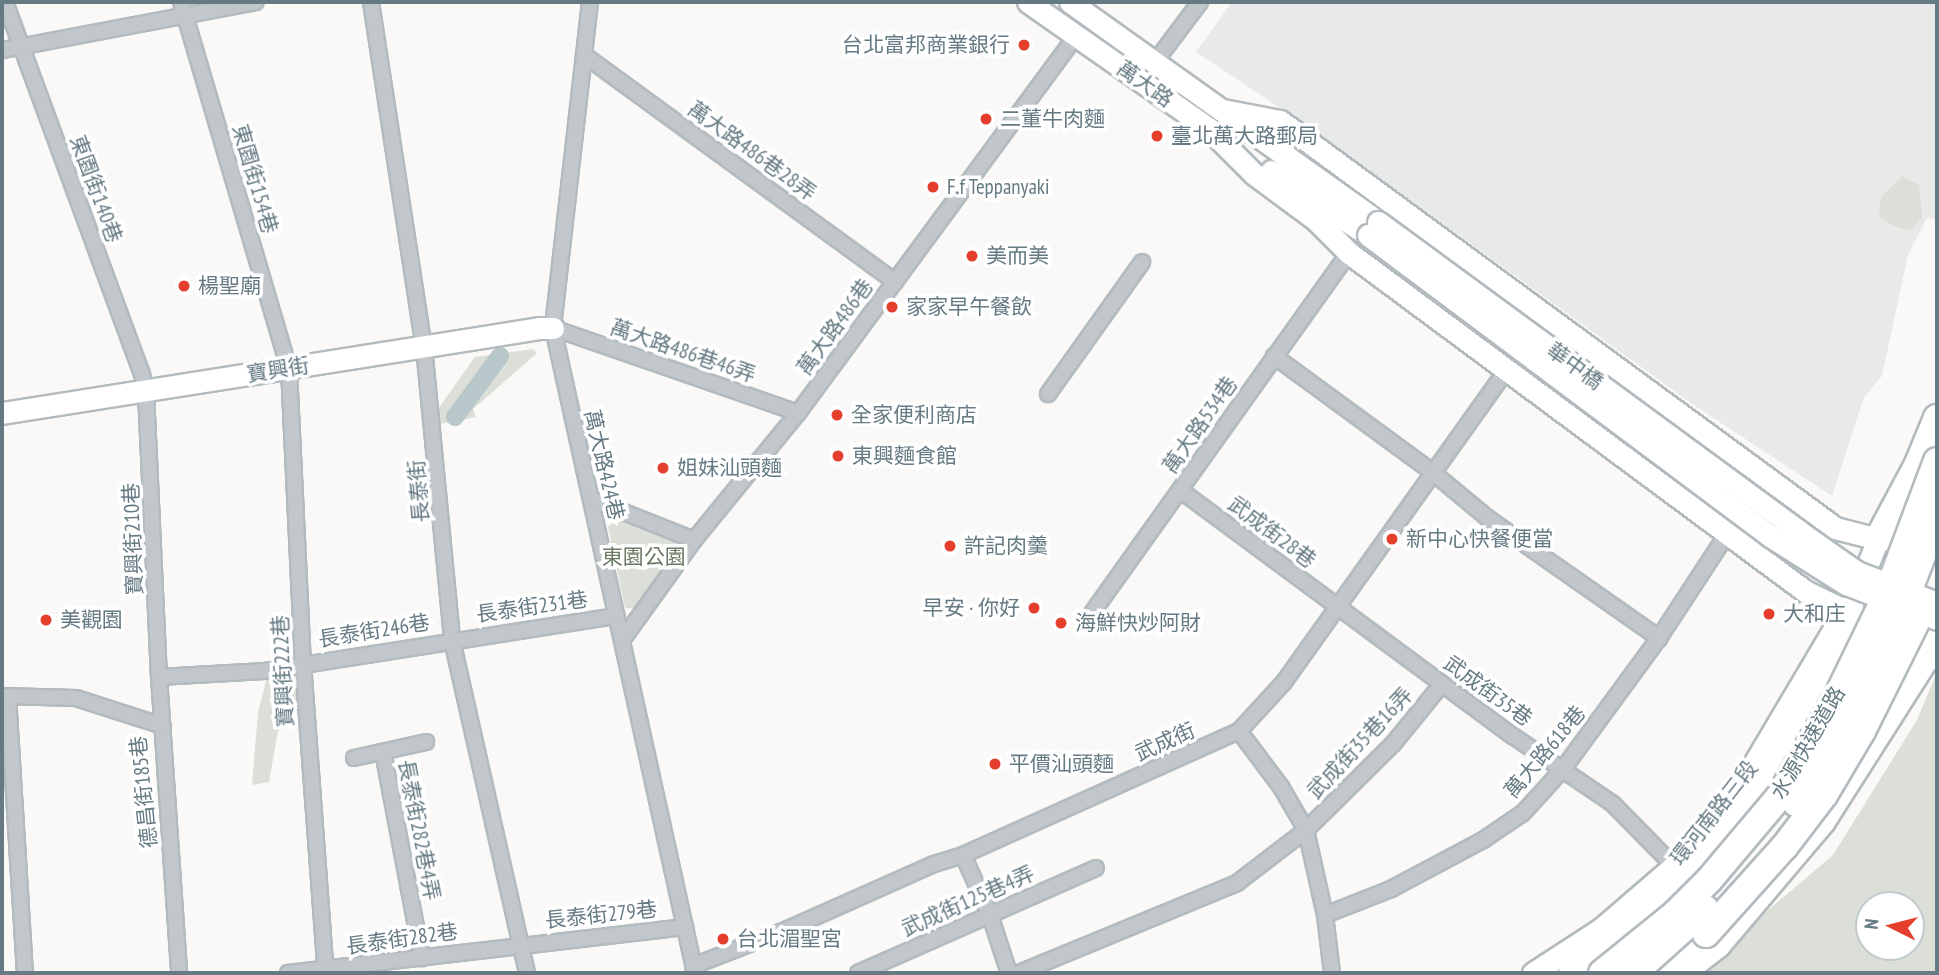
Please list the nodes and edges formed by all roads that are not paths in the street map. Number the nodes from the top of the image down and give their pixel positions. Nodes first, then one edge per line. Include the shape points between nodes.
1 (5, 2) edge
2 (255, 2) edge
3 (371, 2) edge
4 (590, 2) edge
5 (1028, 2) edge
6 (1070, 2) edge
7 (1200, 2) edge
8 (183, 8) edge
9 (1076, 36) junction
10 (21, 45) junction
11 (2, 50) edge
12 (584, 55) junction
13 (1155, 62) junction
14 (1223, 110) junction
15 (1211, 131) junction
16 (1373, 229) junction
17 (1349, 253) junction
18 (1142, 262) dead end
19 (894, 282) junction
20 (554, 328) junction
21 (424, 347) junction
22 (1274, 356) junction
23 (289, 369) junction
24 (1507, 369) junction
25 (146, 392) junction
26 (1048, 394) dead end
27 (2, 413) edge
28 (798, 413) junction
29 (1937, 418) edge
30 (1937, 461) edge
31 (1431, 471) junction
32 (1180, 491) junction
33 (591, 499) junction
34 (1937, 517) edge
35 (1835, 528) junction
36 (1727, 534) junction
37 (1878, 539) junction
38 (694, 540) junction
39 (1937, 553) edge
40 (1805, 592) junction
41 (1338, 607) junction
42 (1849, 611) junction
43 (1933, 614) edge
44 (617, 615) junction
45 (1087, 620) dead end
46 (1659, 638) junction
47 (623, 639) junction
48 (452, 640) junction
49 (1924, 661) junction
50 (303, 663) junction
51 (159, 677) junction
52 (1442, 684) junction
53 (5, 696) edge
54 (163, 726) junction
55 (1239, 732) junction
56 (426, 741) dead end
57 (383, 752) junction
58 (354, 758) dead end
59 (1563, 769) junction
60 (1306, 830) junction
61 (963, 855) junction
62 (1674, 866) junction
63 (1096, 868) dead end
64 (990, 915) junction
65 (1325, 915) junction
66 (685, 927) junction
67 (521, 944) junction
68 (422, 958) junction
69 (694, 970) edge
70 (325, 972) edge
71 (25, 973) edge
72 (179, 973) edge
73 (288, 973) edge
74 (527, 973) edge
75 (858, 973) edge
76 (1009, 973) edge
77 (1019, 973) edge
78 (1332, 973) edge
79 (1533, 973) edge
80 (1572, 973) edge
81 (1602, 973) edge
82 (1634, 973) edge
83 (1657, 973) edge
84 (1681, 973) edge

1 - 10 street, 東園街140巷
2 - 8 street
3 - 21 street, 長泰街
4 - 12 street, 萬大路424巷
5 - 9 main road, 萬大路
6 - 13 main road, 萬大路
7 - 13 street
8 - 10 street
8 - 23 street, 東園街154巷
9 - 15 main road, 萬大路
9 - 19 street, 萬大路486巷
10 - 11 street
10 - 25 street, 東園街140巷
12 - 19 street, 萬大路486巷28弄
12 - 20 street, 萬大路424巷
13 - 14 main road, 萬大路
14 - 16 main road, 華中橋
14 - 35 main road via 1280,121
15 - 16 main road, 萬大路
15 - 17 main road via 1254,174 1316,220
16 - 43 main road, 華中橋, bridge via 1770,536 1846,584
17 - 22 street, 萬大路534巷
17 - 24 main road
18 - 26 street
19 - 28 street, 萬大路486巷
20 - 21 main road, 寶興街
20 - 28 street, 萬大路486巷46弄
20 - 33 street, 萬大路424巷
21 - 23 main road, 寶興街
21 - 48 street, 長泰街
22 - 31 street
22 - 32 street, 萬大路534巷
23 - 25 main road, 寶興街
23 - 50 street, 寶興街222巷
24 - 31 street, 武成街
24 - 36 main road
25 - 27 main road, 寶興街
25 - 51 street, 寶興街210巷
28 - 38 street, 萬大路486巷
29 - 37 highway
30 - 81 highway, 水源快速道路, bridge via 1887,594 1838,695 1780,796 1710,879
31 - 41 street, 武成街
31 - 46 street via 1489,519
32 - 41 street, 武成街28巷
32 - 45 street, 萬大路534巷
33 - 38 street
33 - 44 street, 萬大路424巷
34 - 82 highway, 水源快速道路, bridge via 1881,652 1801,796 1713,901
35 - 37 main road
35 - 40 main road via 1848,559 1834,587
36 - 40 main road
36 - 46 street, 萬大路618巷
37 - 39 main road via 1900,540
37 - 42 main road, 環河南路三段
38 - 47 street, 萬大路486巷
40 - 42 main road
41 - 52 street, 武成街35巷
41 - 55 street, 武成街 via 1284,682
42 - 49 main road via 1868,622 1894,648
42 - 62 main road, 環河南路三段 via 1746,777
42 - 80 highway via 1844,638 1823,683 1762,785 1725,834 1684,882 1602,954
43 - 49 highway
43 - 83 highway, bridge via 1824,795 1706,934
44 - 47 street, 萬大路424巷
44 - 48 street, 長泰街231巷
46 - 59 street, 萬大路618巷
47 - 66 street, 萬大路424巷
48 - 50 street, 長泰街246巷
48 - 67 street, 長泰街
49 - 84 highway via 1822,821 1717,945
50 - 51 street, 長泰街246巷 via 265,671
50 - 70 street, 寶興街222巷
51 - 54 street, 寶興街210巷
52 - 59 street, 武成街35巷
52 - 60 street, 武成街35巷16弄 via 1393,744
53 - 54 street, 德昌街185巷 via 76,698
53 - 71 street
54 - 72 street, 德昌街185巷
55 - 60 street
55 - 61 street, 武成街
56 - 57 street
57 - 58 street
57 - 68 street, 長泰街282巷4弄
59 - 62 street, 武成街35巷 via 1613,804
59 - 65 street, 萬大路618巷 via 1523,813 1483,840 1391,889
60 - 65 street
60 - 77 street, 武成街35巷16弄 via 1237,883
61 - 64 street
61 - 69 street, 武成街
62 - 79 main road, 環河南路三段 via 1602,928
63 - 64 street, 武成街125巷4弄
64 - 75 street, 武成街125巷4弄
64 - 76 street
65 - 78 street
66 - 67 street, 長泰街279巷
66 - 69 street, 萬大路424巷
67 - 68 street, 長泰街282巷
67 - 74 street, 長泰街
68 - 70 street, 長泰街282巷
70 - 73 street, 長泰街282巷

